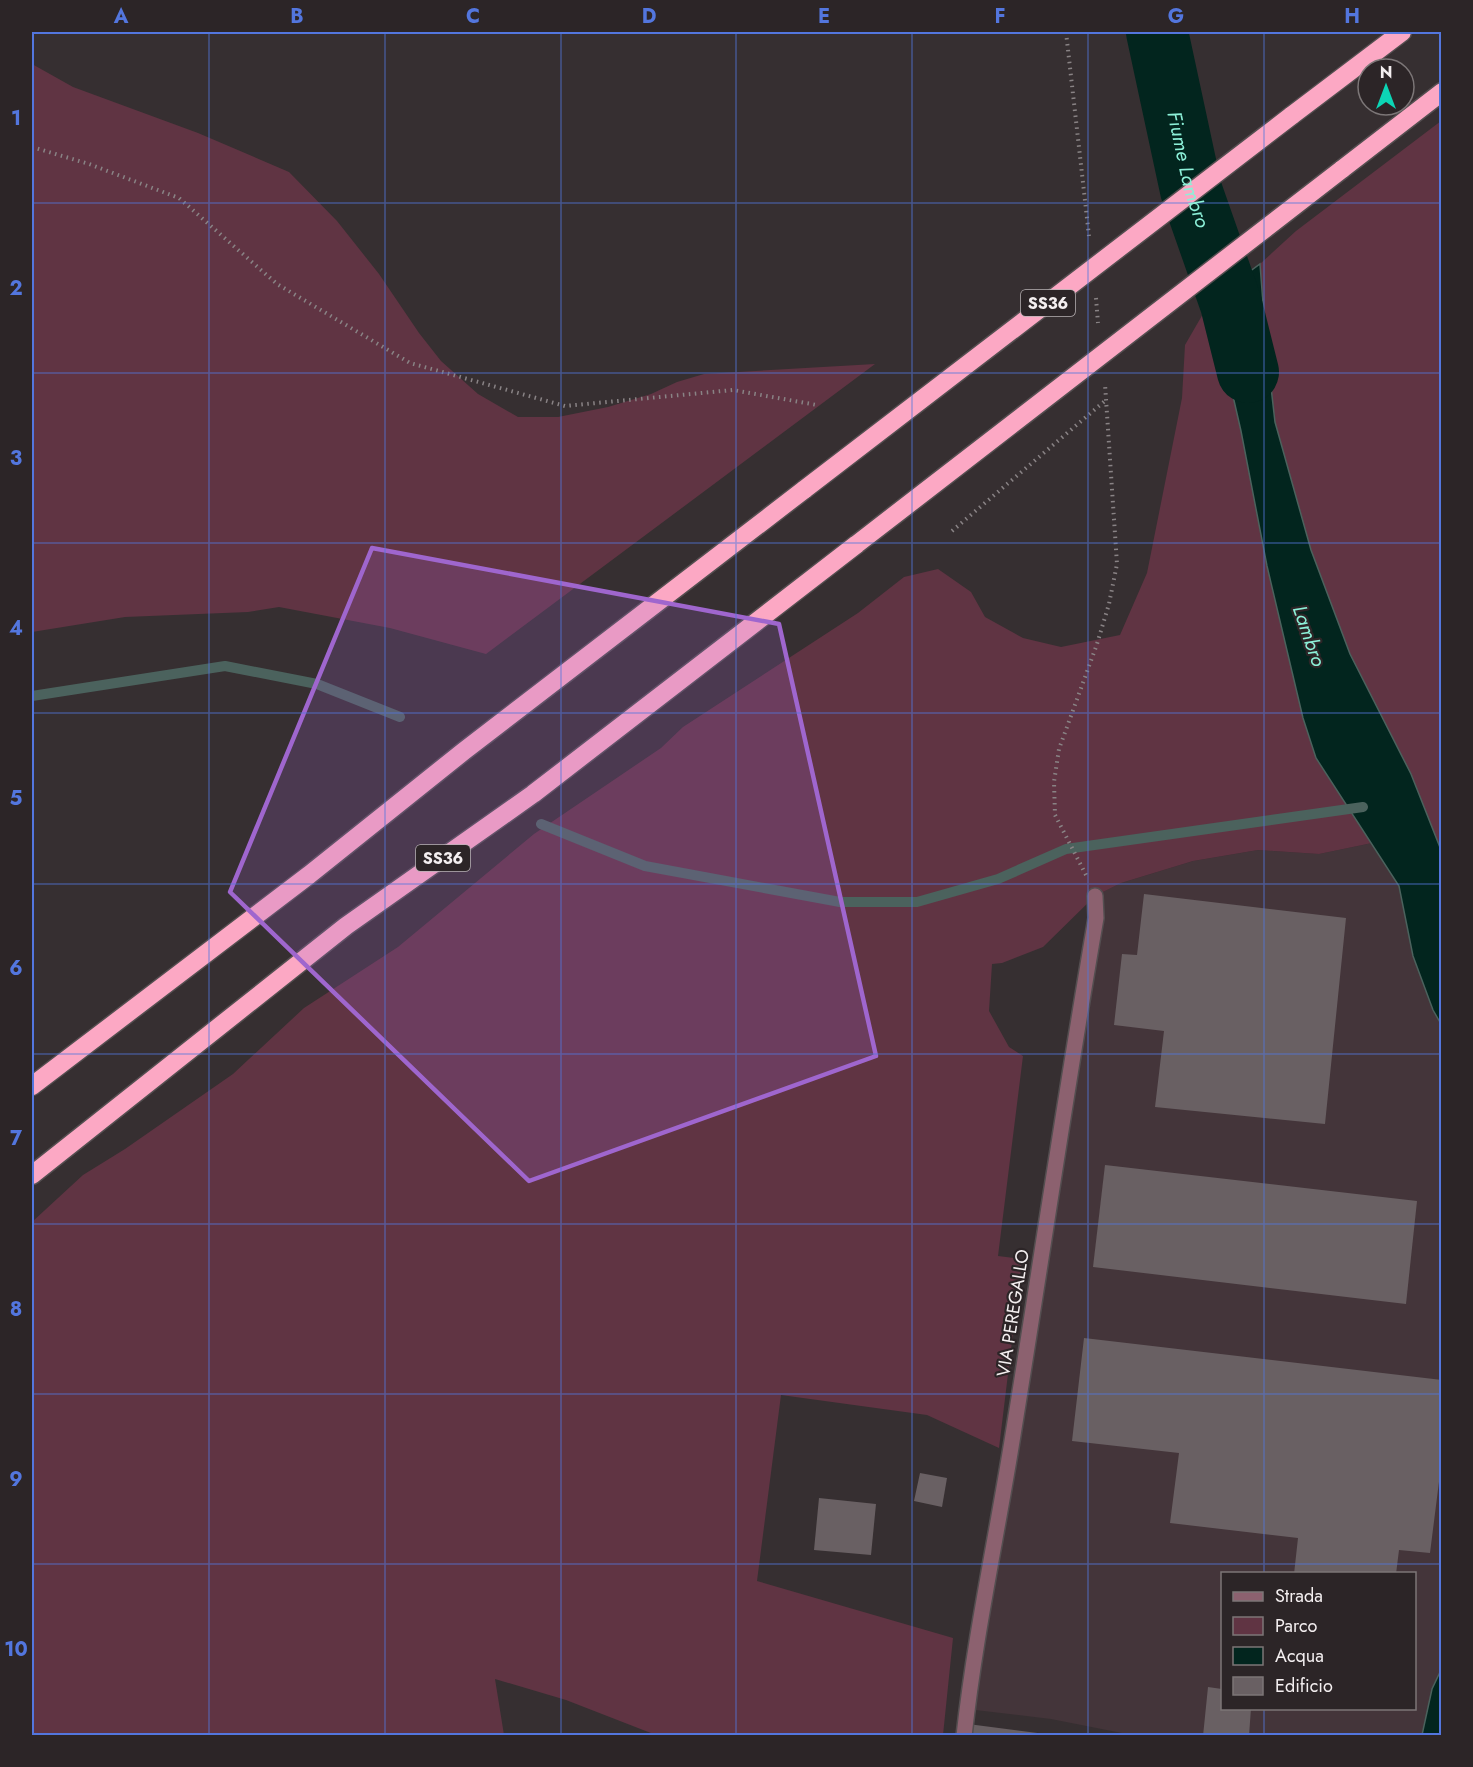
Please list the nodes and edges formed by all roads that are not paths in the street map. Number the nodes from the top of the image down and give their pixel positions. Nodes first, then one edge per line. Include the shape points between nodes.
1 (1402, 32) edge
2 (1442, 92) edge
3 (1095, 896) dead end
4 (162, 986) junction
5 (32, 1071) edge
6 (32, 1086) edge
7 (32, 1174) edge
8 (964, 1736) edge

1 - 4 highway, SS36, bridge
2 - 7 highway, SS36, bridge via 533,794 346,926
3 - 8 street, VIA PEREGALLO via 1096,918
4 - 5 highway
4 - 6 highway, SS36

